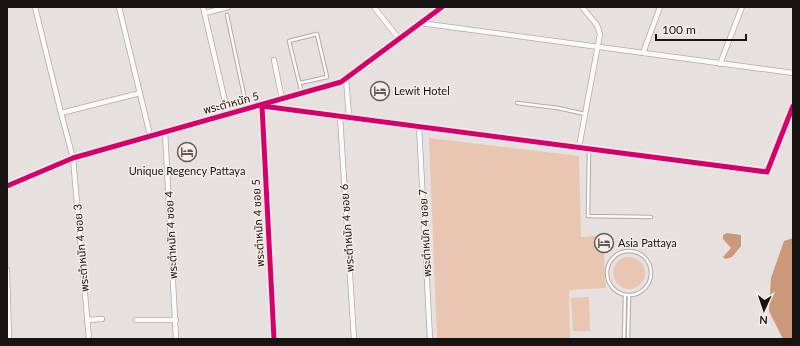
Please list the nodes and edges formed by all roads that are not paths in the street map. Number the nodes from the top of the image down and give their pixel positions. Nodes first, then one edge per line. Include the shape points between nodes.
1 (35, 7) edge
2 (119, 7) edge
3 (203, 7) edge
4 (228, 7) edge
5 (374, 7) edge
6 (442, 7) edge
7 (582, 7) edge
8 (660, 7) edge
9 (742, 7) edge
10 (205, 13) junction
11 (227, 15) dead end
12 (420, 23) junction
13 (399, 39) junction
14 (598, 47) junction
15 (642, 53) junction
16 (274, 60) dead end
17 (720, 64) junction
18 (793, 73) edge
19 (346, 78) junction
20 (300, 84) junction
21 (140, 93) junction
22 (302, 94) junction
23 (282, 99) junction
24 (517, 103) dead end
25 (262, 106) junction
26 (793, 106) edge
27 (247, 109) junction
28 (61, 113) junction
29 (228, 114) junction
30 (586, 114) junction
31 (340, 116) junction
32 (349, 117) junction
33 (419, 126) junction
34 (165, 131) junction
35 (150, 135) junction
36 (579, 147) junction
37 (589, 148) junction
38 (74, 158) junction
39 (7, 186) edge
40 (651, 217) dead end
41 (7, 270) edge
42 (8, 286) edge
43 (627, 295) junction
44 (102, 319) dead end
45 (87, 320) junction
46 (136, 320) dead end
47 (176, 320) junction
48 (9, 339) edge
49 (89, 339) edge
50 (176, 339) edge
51 (274, 339) edge
52 (354, 339) edge
53 (430, 339) edge
54 (624, 339) edge
55 (628, 339) edge

1 - 28 street, พระตำหนัก 4 ซอย 3
2 - 21 street
3 - 10 street
4 - 10 street
5 - 13 street
6 - 12 street, พระตำหนัก 5
7 - 14 street via 599,28
8 - 15 street
9 - 17 street
10 - 29 street
11 - 27 lane
12 - 13 street, พระตำหนัก 5
12 - 14 street
13 - 19 street, พระตำหนัก 5
14 - 15 street
14 - 30 street
15 - 17 street
16 - 23 street
17 - 18 street
19 - 22 street, พระตำหนัก 5 via 341,82
19 - 32 street
20 - 20 lane via 289,41 317,34 327,77
20 - 22 lane
21 - 28 street
21 - 35 street
22 - 23 street, พระตำหนัก 5
23 - 25 street, พระตำหนัก 5
24 - 30 lane
25 - 27 street, พระตำหนัก 5
25 - 31 street
25 - 51 street, พระตำหนัก 4 ซอย 5
26 - 37 street via 767,172
27 - 29 street, พระตำหนัก 5
28 - 38 street, พระตำหนัก 4 ซอย 3
29 - 34 street, พระตำหนัก 5
30 - 36 street
31 - 32 street
31 - 52 street, พระตำหนัก 4 ซอย 6
32 - 33 street
33 - 36 street
33 - 53 street, พระตำหนัก 4 ซอย 7
34 - 35 street, พระตำหนัก 5
34 - 47 street, พระตำหนัก 4 ซอย 4
35 - 38 street, พระตำหนัก 5
36 - 37 street
37 - 40 lane via 588,216
38 - 39 street, พระตำหนัก 5
38 - 45 street, พระตำหนัก 4 ซอย 3
41 - 42 street
42 - 48 street
43 - 43 lane via 615,290 610,283 608,269 612,259 630,251 647,261 651,276 638,293
43 - 54 lane
43 - 55 lane
44 - 45 street
45 - 49 street, พระตำหนัก 4 ซอย 3
46 - 47 street
47 - 50 street, พระตำหนัก 4 ซอย 4

